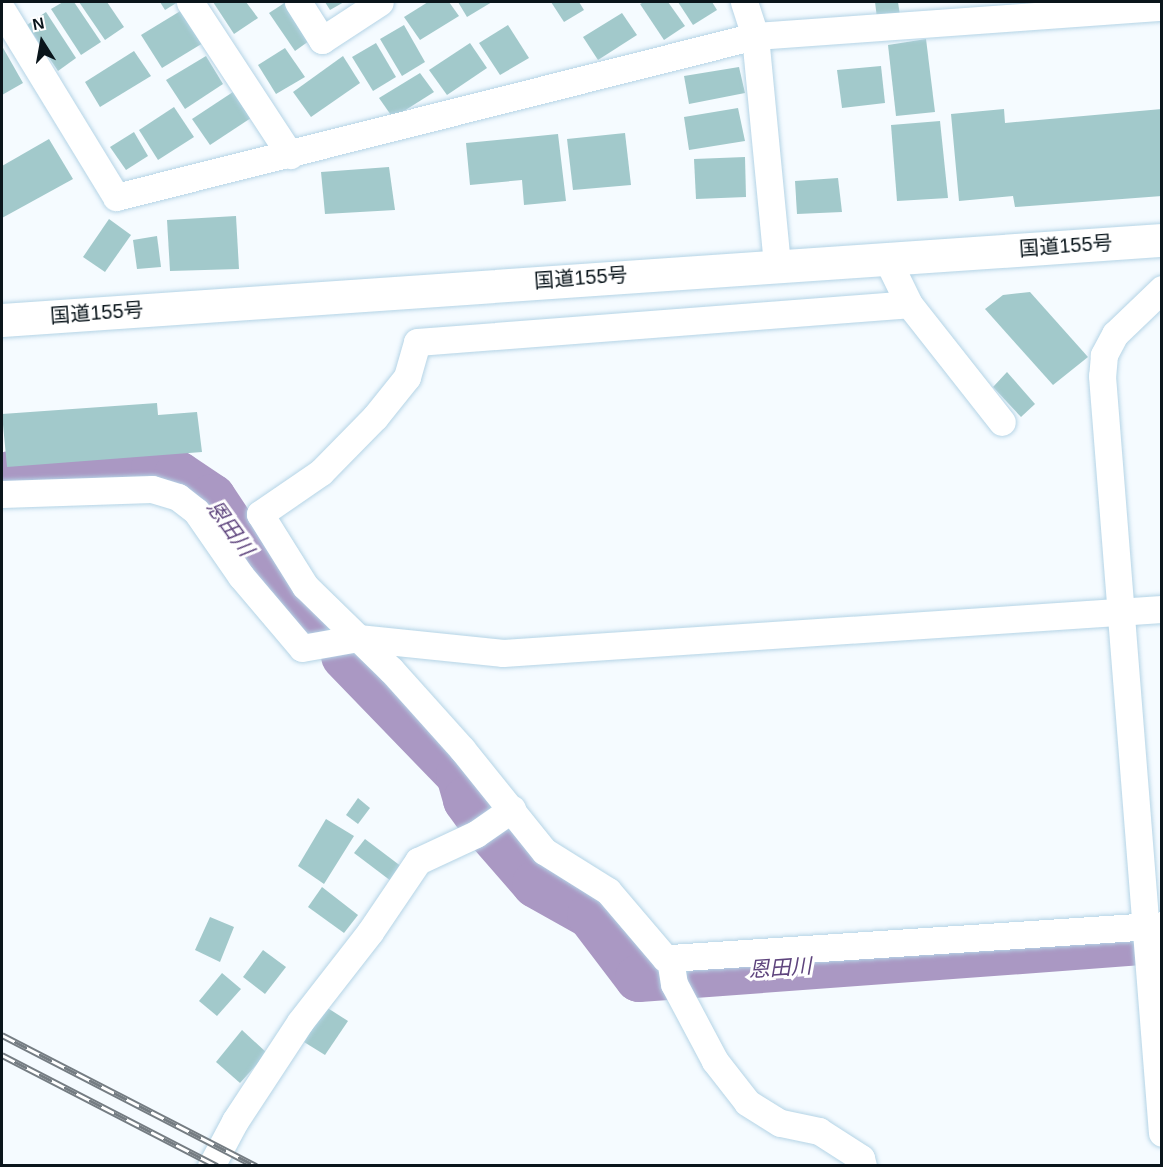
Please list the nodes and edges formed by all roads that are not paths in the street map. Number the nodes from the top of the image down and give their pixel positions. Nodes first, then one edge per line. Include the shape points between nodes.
1 (190, 2) edge
2 (298, 2) edge
3 (380, 2) edge
4 (744, 2) edge
5 (1161, 7) edge
6 (2, 10) edge
7 (974, 10) edge
8 (755, 36) junction
9 (290, 155) junction
10 (1161, 240) edge
11 (886, 258) junction
12 (777, 265) junction
13 (1161, 289) edge
14 (909, 304) junction
15 (2, 320) edge
16 (1002, 422) dead end
17 (2, 494) edge
18 (1161, 609) edge
19 (1121, 612) junction
20 (358, 638) junction
21 (512, 809) junction
22 (1153, 925) edge
23 (671, 968) junction
24 (1161, 1133) edge
25 (211, 1166) edge
26 (863, 1166) edge

1 - 9 street
2 - 3 street via 322,40
4 - 8 street
5 - 7 street
6 - 9 street via 116,197
7 - 8 street
8 - 9 street
8 - 12 street
10 - 11 highway, 国道155号
11 - 12 highway, 国道155号
11 - 14 street
12 - 15 highway, 国道155号
13 - 19 street via 1115,334 1104,355
14 - 16 street
14 - 20 street via 417,342 407,377 375,417 321,472 260,514 305,586
17 - 20 street via 152,489 178,497 196,511 241,576 302,648
18 - 19 street
19 - 20 street via 503,653
19 - 22 street
20 - 21 street via 391,670
21 - 23 street via 544,851 608,891
21 - 25 street via 476,834 418,861 370,932 300,1022 235,1121
22 - 23 street
22 - 24 street
23 - 26 street via 716,1061 747,1102 780,1123 819,1131 861,1158

